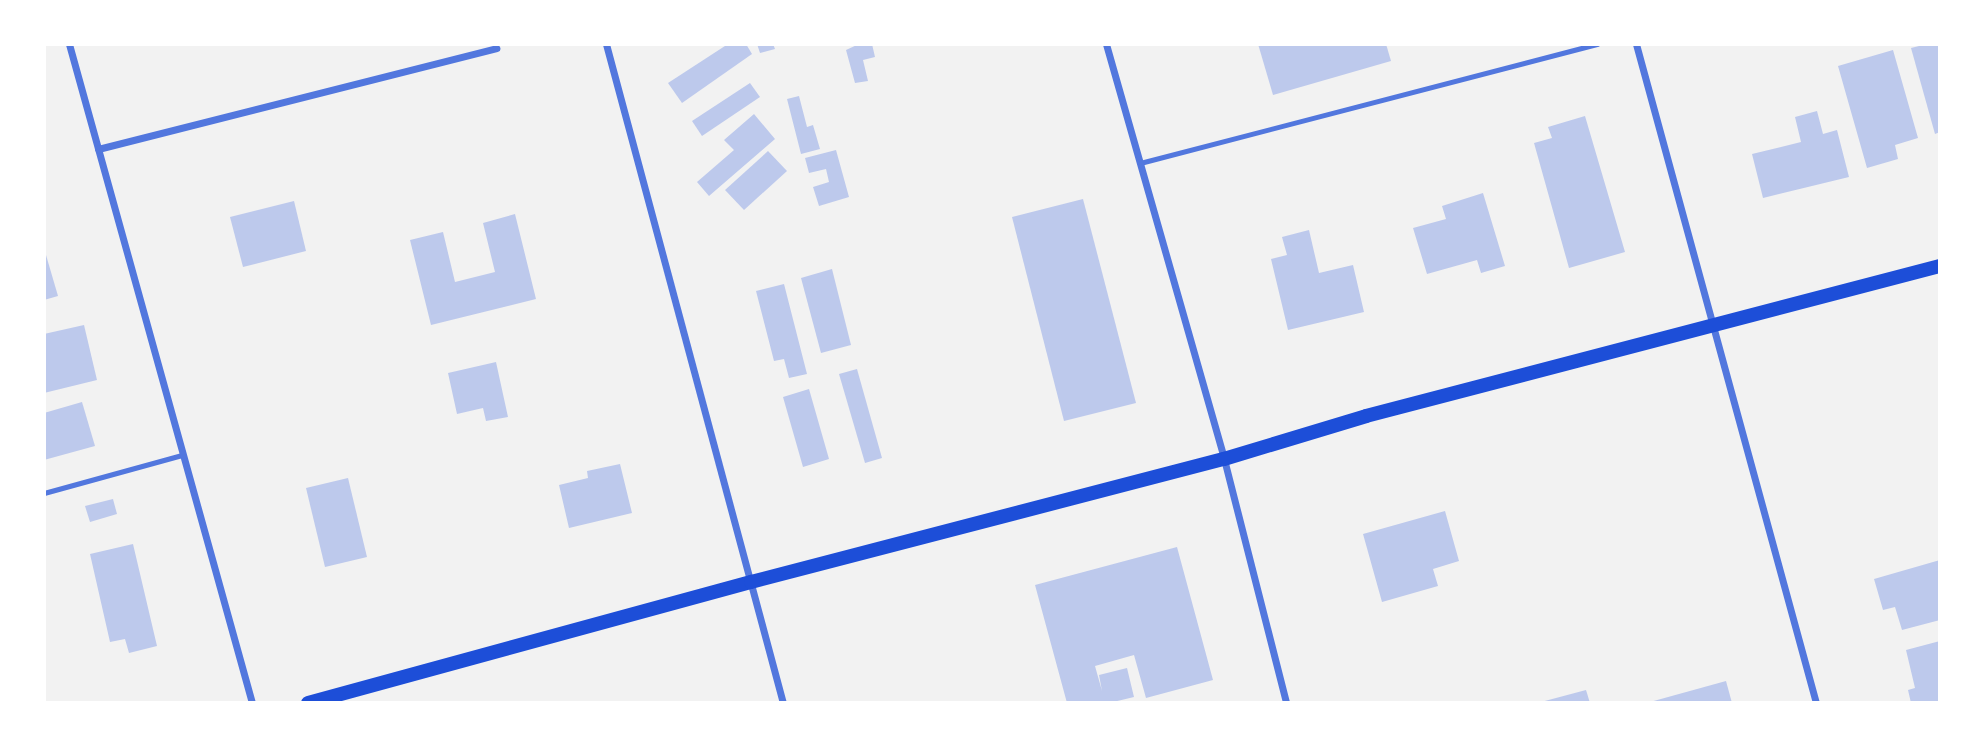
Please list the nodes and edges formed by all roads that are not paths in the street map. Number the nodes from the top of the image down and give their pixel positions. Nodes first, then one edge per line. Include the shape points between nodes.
1 (69, 44) edge
2 (606, 44) edge
3 (1106, 44) edge
4 (1598, 44) edge
5 (1636, 44) edge
6 (496, 48) dead end
7 (98, 149) junction
8 (1140, 163) junction
9 (1940, 265) edge
10 (1713, 327) junction
11 (182, 455) junction
12 (1224, 459) junction
13 (44, 493) edge
14 (751, 582) junction
15 (251, 703) edge
16 (309, 703) edge
17 (783, 703) edge
18 (1286, 703) edge
19 (1816, 703) edge

1 - 7 street
2 - 14 street
3 - 8 street
4 - 8 lane
5 - 10 street
6 - 7 street
7 - 11 street
8 - 12 street
9 - 10 main road
10 - 12 main road via 1366,416
10 - 19 street
11 - 13 lane
11 - 15 street
12 - 14 main road
12 - 18 street
14 - 16 main road
14 - 17 street

